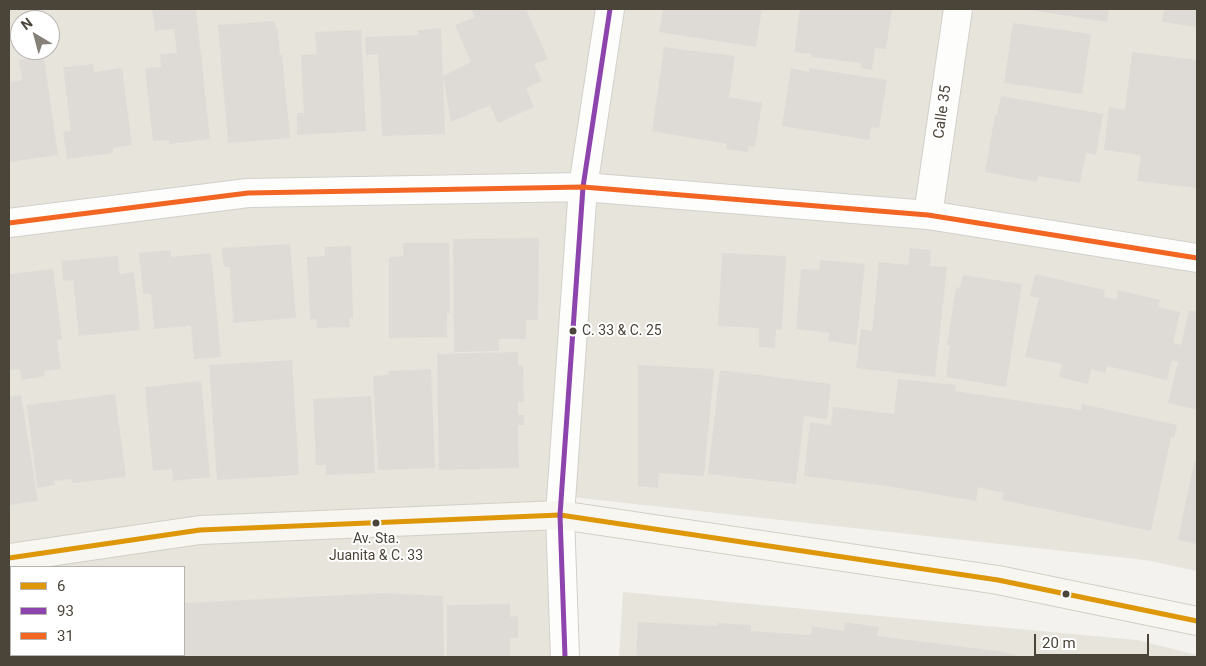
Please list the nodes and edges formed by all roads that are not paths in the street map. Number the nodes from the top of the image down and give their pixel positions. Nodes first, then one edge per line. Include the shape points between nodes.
1 (610, 9) edge
2 (958, 9) edge
3 (583, 187) junction
4 (928, 215) junction
5 (9, 223) edge
6 (1197, 258) edge
7 (560, 515) junction
8 (9, 558) edge
9 (1197, 620) edge
10 (565, 657) edge

1 - 3 street
2 - 4 street, Calle 35
3 - 4 street
3 - 5 street via 248,193
3 - 7 street
4 - 6 street
7 - 8 street via 200,530
7 - 9 street via 998,580
7 - 10 street

